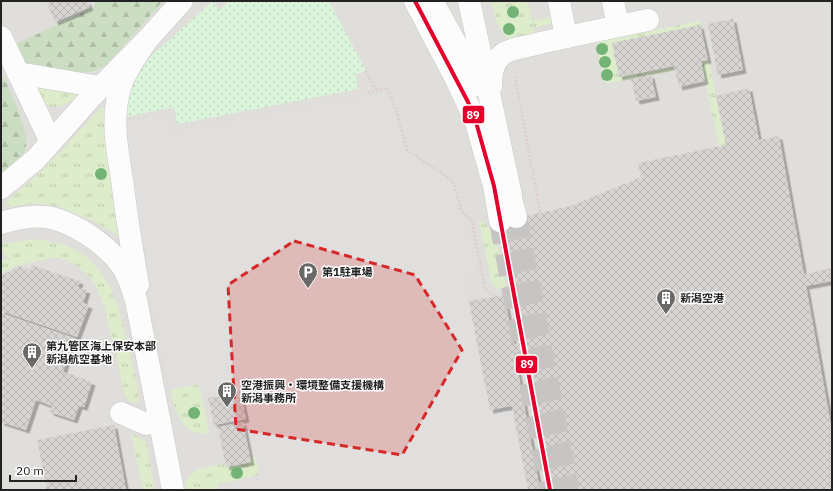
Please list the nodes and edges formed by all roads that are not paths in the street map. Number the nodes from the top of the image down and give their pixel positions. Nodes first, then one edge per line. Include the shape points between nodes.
1 (415, 1) edge
2 (432, 1) edge
3 (469, 1) edge
4 (559, 1) edge
5 (613, 1) edge
6 (180, 4) edge
7 (648, 20) dead end
8 (618, 26) junction
9 (1, 37) edge
10 (566, 37) junction
11 (147, 40) junction
12 (18, 73) junction
13 (100, 88) junction
14 (492, 104) junction
15 (51, 142) junction
16 (1, 188) edge
17 (508, 219) junction
18 (1, 223) edge
19 (154, 391) junction
20 (120, 413) dead end
21 (160, 421) junction
22 (173, 490) edge

1 - 17 street via 458,81 476,122 494,186
2 - 17 street via 461,53 482,99 498,151
3 - 14 street
4 - 10 street
5 - 8 street
6 - 11 street
7 - 8 street
8 - 10 street
9 - 12 street
10 - 14 street via 504,53 494,63 491,74
11 - 13 street
11 - 19 street via 120,86 115,121 124,198
12 - 13 street
12 - 15 street
13 - 15 street
14 - 17 street
15 - 16 street via 36,159
18 - 19 street via 34,217 52,218 78,228 97,240 114,257 123,267 136,300
19 - 21 street
20 - 21 street via 146,424
21 - 22 street

